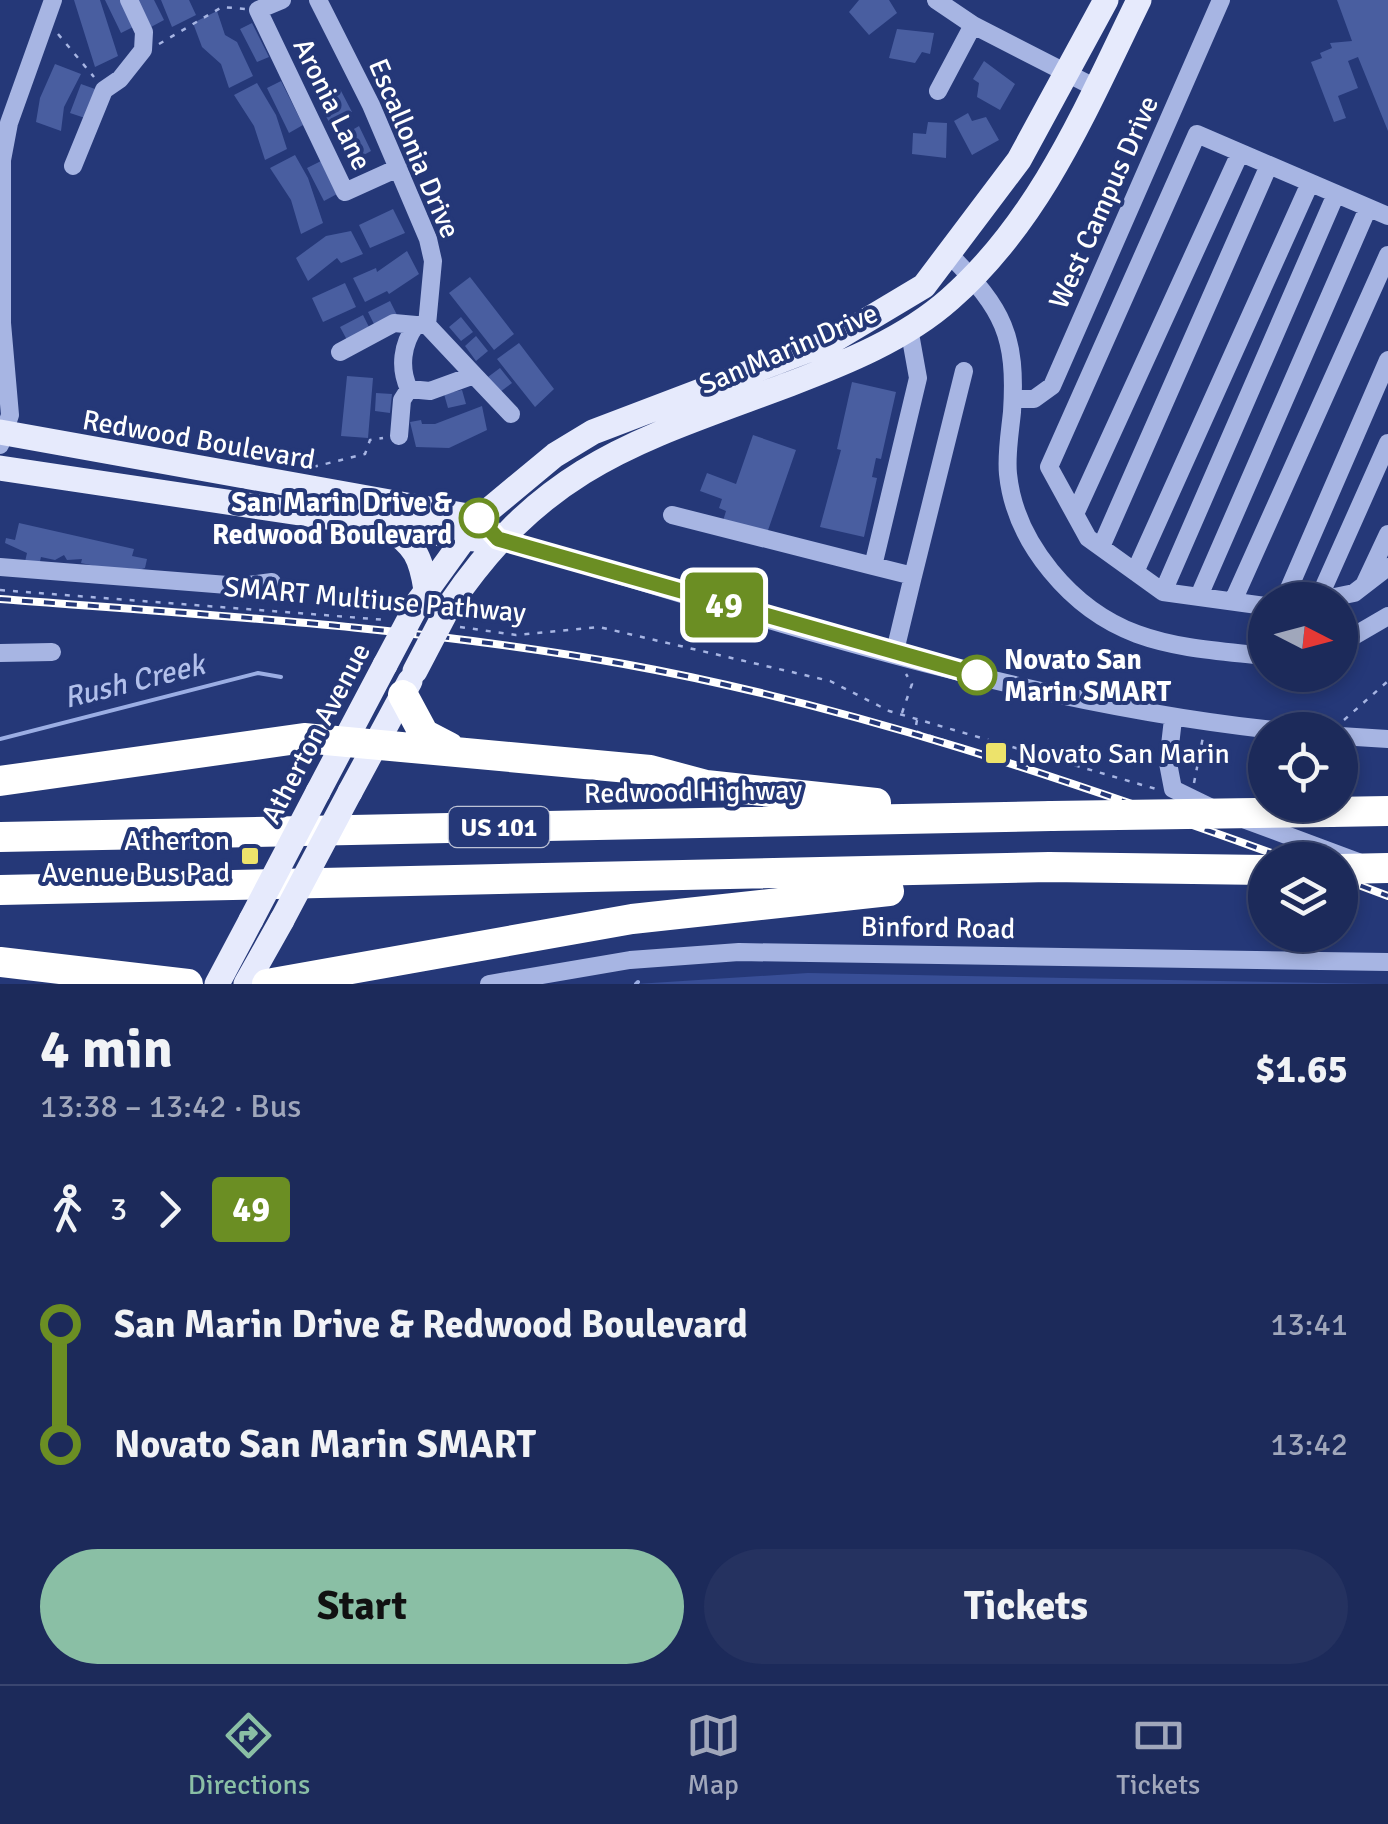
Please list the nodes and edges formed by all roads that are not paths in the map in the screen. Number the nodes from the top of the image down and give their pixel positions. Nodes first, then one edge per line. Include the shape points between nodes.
1 (53, 0) edge
2 (129, 0) edge
3 (282, 0) edge
4 (318, 0) edge
5 (936, 0) edge
6 (1106, 0) edge
7 (1139, 0) edge
8 (1221, 0) edge
9 (974, 25) junction
10 (1067, 74) junction
11 (1096, 88) junction
12 (938, 91) dead end
13 (4, 124) edge
14 (1240, 152) junction
15 (1269, 165) junction
16 (73, 166) dead end
17 (398, 168) junction
18 (1310, 183) junction
19 (1336, 194) junction
20 (1368, 208) junction
21 (1388, 216) edge
22 (951, 256) junction
23 (1388, 256) edge
24 (971, 277) junction
25 (1, 296) edge
26 (422, 325) junction
27 (1, 327) edge
28 (909, 328) junction
29 (340, 352) dead end
30 (1388, 360) edge
31 (964, 371) dead end
32 (474, 375) junction
33 (409, 389) junction
34 (1013, 400) junction
35 (511, 414) dead end
36 (398, 436) road end
37 (2, 437) edge
38 (1388, 443) edge
39 (0, 468) edge
40 (1074, 514) junction
41 (672, 515) dead end
42 (380, 523) junction
43 (470, 528) junction
44 (1388, 534) edge
45 (498, 539) junction
46 (1100, 547) junction
47 (873, 566) junction
48 (0, 567) edge
49 (1388, 567) edge
50 (1135, 572) junction
51 (913, 576) junction
52 (272, 582) dead end
53 (1292, 582) edge
54 (1327, 582) edge
55 (1364, 586) junction
56 (1358, 591) edge
57 (1163, 592) junction
58 (422, 596) junction
59 (1199, 596) junction
60 (1233, 601) junction
61 (1248, 603) edge
62 (1388, 616) edge
63 (1358, 634) edge
64 (0, 652) edge
65 (52, 652) dead end
66 (1248, 654) edge
67 (901, 656) junction
68 (409, 683) junction
69 (1173, 719) junction
70 (1248, 727) edge
71 (1358, 735) edge
72 (1388, 739) edge
73 (362, 742) junction
74 (457, 750) junction
75 (0, 782) edge
76 (1388, 811) edge
77 (998, 816) junction
78 (0, 838) edge
79 (1358, 869) edge
80 (978, 870) junction
81 (1388, 870) edge
82 (1248, 871) edge
83 (0, 890) edge
84 (0, 962) edge
85 (1388, 962) edge
86 (188, 984) edge
87 (217, 984) edge
88 (246, 984) edge
89 (266, 984) edge
90 (490, 984) edge

1 - 13 street
2 - 16 street via 144,32 144,50 104,90
3 - 17 street, Aronia Lane via 258,10 345,192
4 - 17 street, Escallonia Drive
5 - 9 street
6 - 10 main road, San Marin Drive
7 - 11 main road, San Marin Drive
8 - 34 street, West Campus Drive via 1052,386 1034,399
9 - 10 street
9 - 12 street
10 - 11 street
10 - 22 main road, San Marin Drive via 1019,160
11 - 24 main road, San Marin Drive via 1027,214
13 - 25 street
14 - 15 street
14 - 40 street
14 - 40 street via 1197,134 1049,467
15 - 18 street
15 - 46 street
17 - 26 street, Escallonia Drive via 433,261
18 - 19 street
18 - 50 street
19 - 20 street
19 - 57 street
20 - 21 street
20 - 59 street
22 - 24 street
22 - 43 main road, San Marin Drive via 924,286 832,341 593,432 524,477
23 - 60 street
24 - 28 main road, San Marin Drive
24 - 34 street via 997,306 1009,336
25 - 27 street
26 - 29 street via 394,324
26 - 32 street
26 - 33 street, Escallonia Drive via 406,338 402,375
27 - 37 street via 8,355
28 - 45 main road, San Marin Drive via 832,367 605,456
28 - 47 street via 918,378
30 - 53 street
31 - 51 street
32 - 33 street via 430,392
32 - 35 street
33 - 36 street, Escallonia Drive
34 - 66 street via 1008,473 1021,526 1046,568 1133,632 1192,649
37 - 43 main road, Redwood Boulevard via 282,485
38 - 54 street
39 - 42 main road, Redwood Boulevard
40 - 46 street
41 - 47 street
42 - 43 main road, Redwood Boulevard
42 - 58 main road via 421,556
43 - 45 main road
43 - 58 main road, Atherton Avenue
44 - 55 street
45 - 67 street
45 - 68 main road, Atherton Avenue, bridge
46 - 50 street
47 - 51 street
48 - 52 street via 240,586
49 - 55 street
50 - 57 street
51 - 67 street
55 - 56 street
57 - 59 street
58 - 73 main road, Atherton Avenue, bridge via 385,665
59 - 60 street
60 - 61 street
62 - 63 street
64 - 65 street
67 - 69 street
68 - 73 main road, Atherton Avenue
68 - 74 highway via 424,734
69 - 70 street
69 - 81 street via 1173,789
71 - 72 street
73 - 74 highway
73 - 75 highway via 304,738
73 - 87 main road, Atherton Avenue, bridge via 318,792
73 - 88 main road, Atherton Avenue, bridge via 350,792
74 - 77 highway
76 - 77 highway, Redwood Highway / US 101, bridge
77 - 78 highway, Redwood Highway / US 101
79 - 81 highway, bridge
80 - 82 highway, US 101
80 - 83 highway, US 101
80 - 89 highway via 921,889 712,907
84 - 86 highway
85 - 90 street, Binford Road via 739,952 630,960

